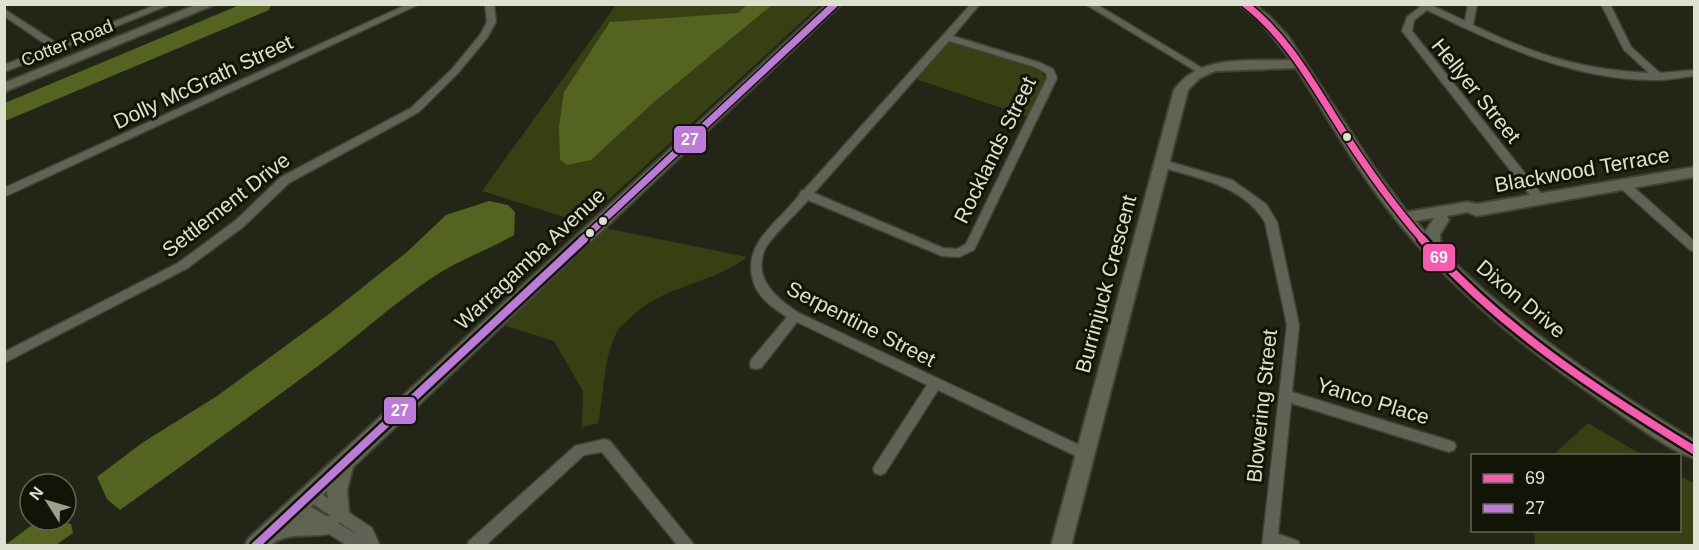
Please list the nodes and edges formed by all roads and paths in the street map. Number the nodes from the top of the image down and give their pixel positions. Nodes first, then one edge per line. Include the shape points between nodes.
1 (167, 4) edge
2 (210, 4) edge
3 (416, 4) edge
4 (489, 4) edge
5 (835, 4) edge
6 (976, 4) edge
7 (1089, 4) edge
8 (1245, 4) edge
9 (1473, 4) edge
10 (1605, 4) edge
11 (1423, 6) edge
12 (4, 12) edge
13 (1468, 27) junction
14 (947, 37) junction
15 (1285, 42) junction
16 (57, 48) junction
17 (1298, 61) junction
18 (1268, 62) junction
19 (4, 69) edge
20 (1202, 71) junction
21 (1695, 73) edge
22 (1659, 77) junction
23 (1311, 80) junction
24 (4, 88) edge
25 (1160, 163) junction
26 (1695, 171) edge
27 (1623, 184) junction
28 (4, 193) edge
29 (805, 194) junction
30 (1388, 197) junction
31 (1539, 199) junction
32 (1436, 217) junction
33 (1407, 222) junction
34 (1695, 247) edge
35 (1433, 250) junction
36 (795, 316) junction
37 (4, 358) edge
38 (756, 364) dead end
39 (935, 384) junction
40 (1285, 396) junction
41 (1449, 446) dead end
42 (1695, 450) edge
43 (1085, 454) junction
44 (345, 462) junction
45 (880, 469) dead end
46 (304, 500) junction
47 (334, 520) junction
48 (270, 531) junction
49 (1270, 542) edge
50 (255, 546) edge
51 (362, 546) edge
52 (373, 546) edge
53 (474, 546) edge
54 (688, 546) edge
55 (1061, 546) edge
56 (1293, 546) edge

1 - 16 street
2 - 24 main road, Cotter Road
3 - 28 street, Dolly McGrath Street
4 - 37 street, Settlement Drive via 492,16 485,33 415,110 285,180 239,224 182,266
5 - 44 main road, Warragamba Avenue
6 - 14 street, Serpentine Street
7 - 20 street
8 - 15 main road, Dixon Drive
9 - 13 street
10 - 22 street via 1627,48
11 - 13 street
11 - 31 street, Hellyer Street via 1410,19 1407,31
12 - 16 street
13 - 22 street via 1530,55 1577,70
14 - 29 street, Serpentine Street
14 - 29 street, Rocklands Street via 1038,65 1050,71 1052,78 970,247 959,253 942,252
15 - 17 main road, Dixon Drive
15 - 18 main road
16 - 19 street
17 - 18 main road, Burrinjuck Crescent
17 - 23 main road, Dixon Drive
18 - 20 main road, Burrinjuck Crescent
18 - 23 main road
20 - 25 main road, Burrinjuck Crescent via 1180,90
21 - 22 street
23 - 30 main road, Dixon Drive
25 - 40 street, Blowering Street via 1228,183 1262,207 1271,222 1293,325
25 - 43 main road, Burrinjuck Crescent
26 - 27 main road, Blackwood Terrace
27 - 31 main road, Blackwood Terrace
27 - 34 street
29 - 36 street, Serpentine Street via 760,247 755,261 758,280 772,303
30 - 32 main road
30 - 33 main road, Dixon Drive
31 - 32 main road, Blackwood Terrace via 1477,210 1473,215
32 - 33 main road, Blackwood Terrace
32 - 35 main road
33 - 35 main road, Dixon Drive
35 - 42 main road, Dixon Drive via 1474,291 1551,354
36 - 38 street
36 - 39 street, Serpentine Street
39 - 43 street, Serpentine Street
39 - 45 street
40 - 41 street, Yanco Place
40 - 49 street, Blowering Street
43 - 55 main road, Burrinjuck Crescent
44 - 46 main road, Warragamba Avenue
44 - 47 main road via 337,483
46 - 47 street
46 - 48 main road, Warragamba Avenue
47 - 48 main road
47 - 51 street
47 - 52 street via 367,533
48 - 50 main road, Warragamba Avenue
49 - 56 street
53 - 54 street via 580,450 605,444

